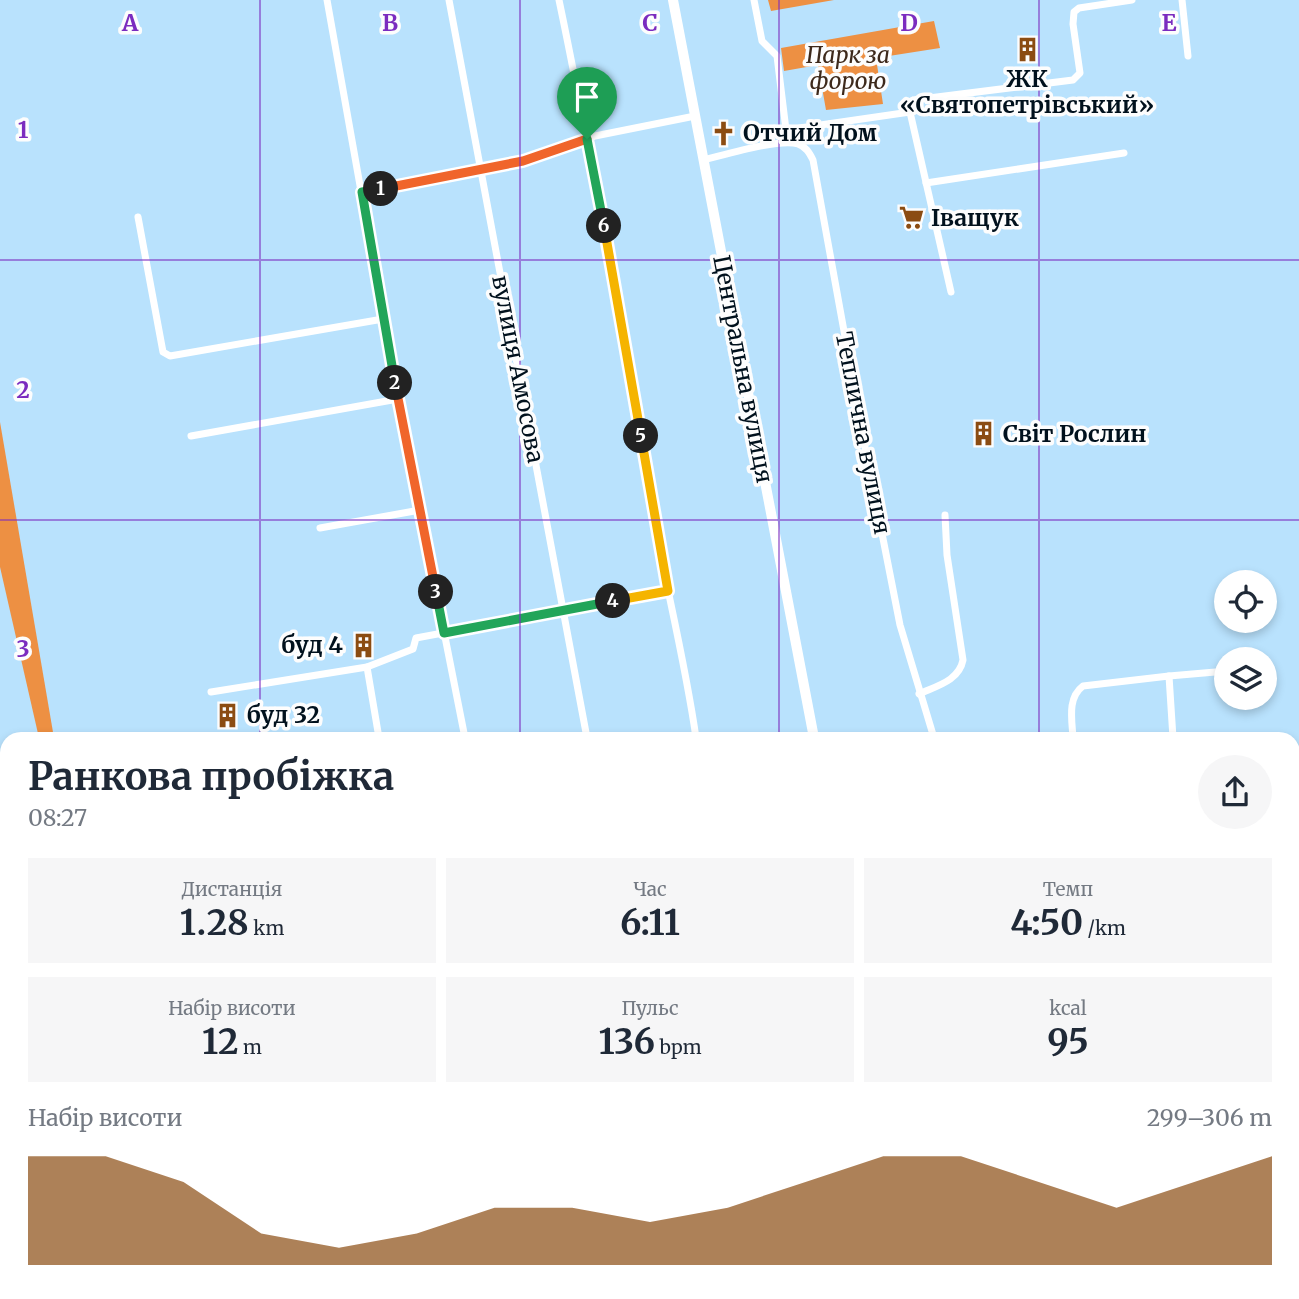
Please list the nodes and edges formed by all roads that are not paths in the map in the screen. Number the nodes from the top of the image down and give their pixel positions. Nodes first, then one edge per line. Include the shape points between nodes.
1 (327, 0) edge
2 (449, 0) edge
3 (559, 0) edge
4 (673, 0) edge
5 (754, 0) edge
6 (1132, 0) edge
7 (1182, 0) edge
8 (1188, 56) dead end
9 (910, 112) junction
10 (695, 116) junction
11 (786, 130) junction
12 (587, 139) junction
13 (785, 142) junction
14 (1124, 153) dead end
15 (703, 160) junction
16 (481, 170) junction
17 (926, 183) junction
18 (362, 192) junction
19 (138, 217) dead end
20 (951, 292) dead end
21 (383, 319) junction
22 (398, 400) junction
23 (191, 436) dead end
24 (420, 510) junction
25 (945, 515) dead end
26 (320, 528) dead end
27 (668, 591) junction
28 (564, 610) junction
29 (444, 633) junction
30 (367, 667) junction
31 (1214, 672) edge
32 (1169, 676) junction
33 (211, 692) dead end
34 (919, 694) junction
35 (378, 732) edge
36 (464, 732) edge
37 (586, 732) edge
38 (695, 732) edge
39 (813, 732) edge
40 (932, 732) edge
41 (1073, 732) edge
42 (1173, 732) edge

1 - 18 street
2 - 16 street, вулиця Амосова
3 - 12 street
4 - 10 main road, Центральна вулиця
5 - 11 street via 761,38 777,56
6 - 9 street via 1074,12 1080,73 1073,80 913,100
7 - 8 street
9 - 11 street
9 - 17 street
10 - 12 street
10 - 15 main road, Центральна вулиця
11 - 13 street
12 - 16 street via 546,155
12 - 27 street
13 - 15 street
13 - 34 street, Теплична вулиця via 807,149 813,160 870,474 900,625
14 - 17 street
15 - 39 main road, Центральна вулиця
16 - 18 street
16 - 28 street, вулиця Амосова
17 - 20 street
18 - 21 street
19 - 21 street via 163,352 170,356
21 - 22 street
22 - 23 street
22 - 24 street
24 - 26 street
24 - 29 street
25 - 34 street via 963,660 956,677
27 - 28 street
27 - 38 street
28 - 29 street
28 - 37 street, вулиця Амосова
29 - 30 street via 416,638 413,649
29 - 36 street
30 - 33 street
30 - 35 street
31 - 32 street
32 - 41 street via 1083,686 1072,704
32 - 42 street
34 - 40 street, Теплична вулиця

